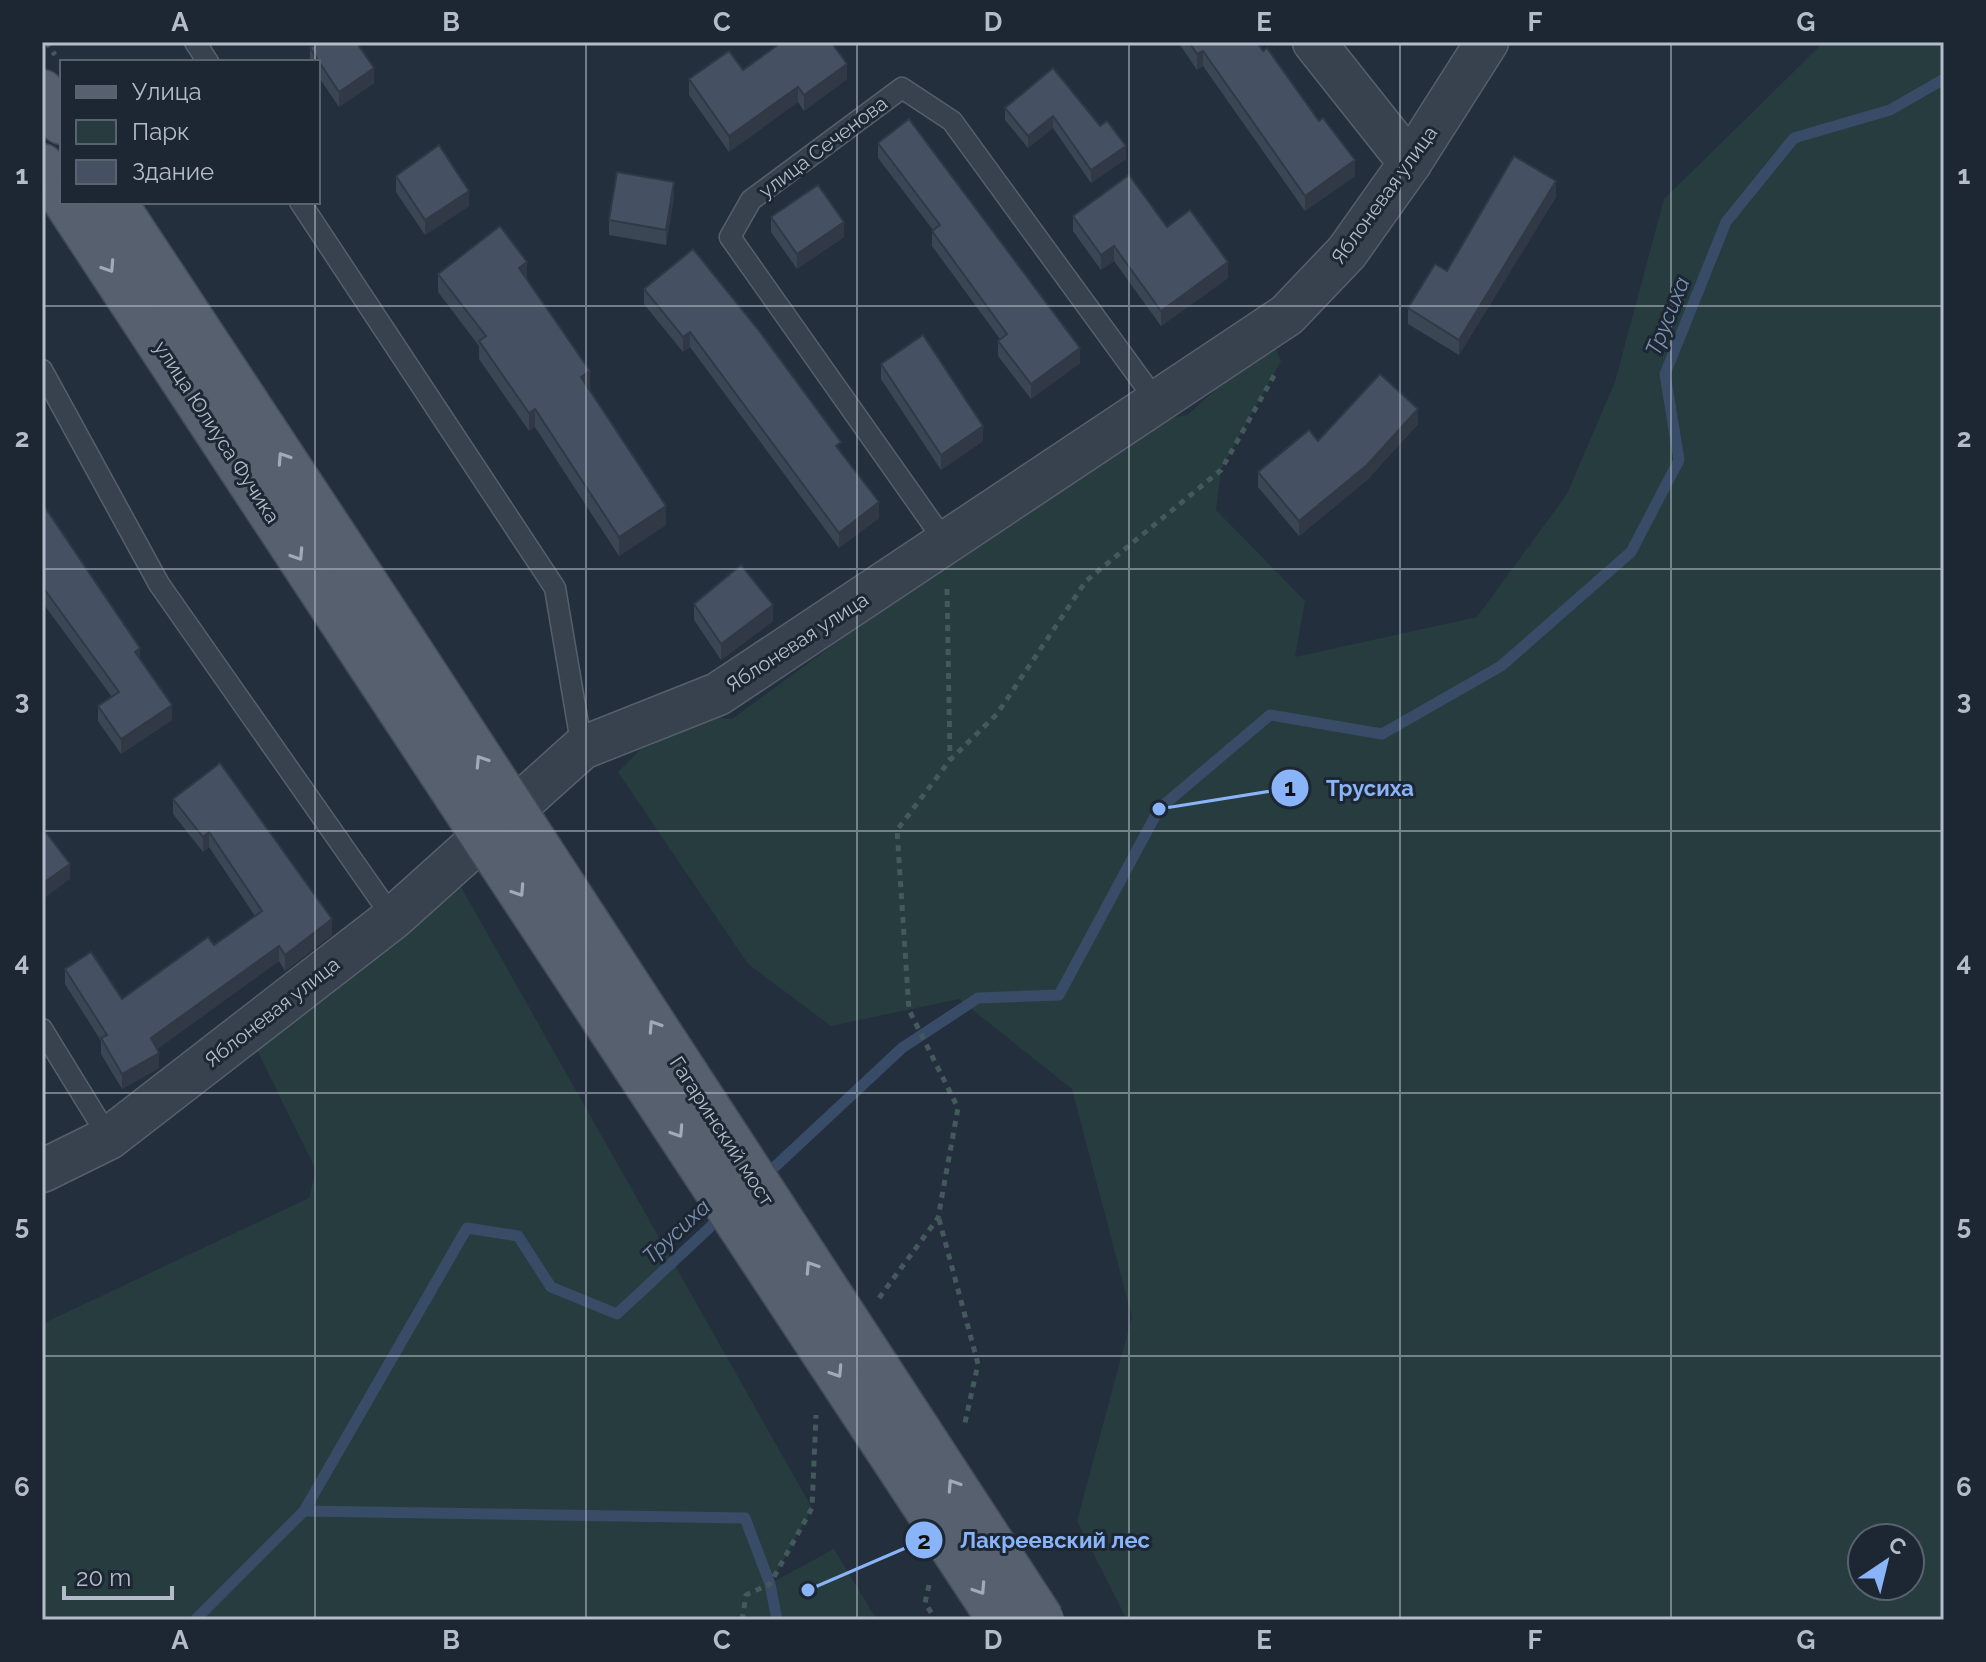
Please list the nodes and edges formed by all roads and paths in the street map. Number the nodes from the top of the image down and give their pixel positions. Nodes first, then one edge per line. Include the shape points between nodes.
1 (195, 42) edge
2 (1314, 42) edge
3 (1487, 42) edge
4 (207, 60) edge
5 (42, 92) edge
6 (60, 119) edge
7 (1410, 163) junction
8 (42, 166) edge
9 (60, 193) edge
10 (67, 204) edge
11 (115, 204) edge
12 (301, 204) edge
13 (1281, 361) dead end
14 (42, 370) edge
15 (1157, 402) junction
16 (946, 543) junction
17 (386, 651) junction
18 (582, 748) junction
19 (950, 760) junction
20 (393, 918) junction
21 (42, 1029) edge
22 (958, 1108) dead end
23 (109, 1138) junction
24 (42, 1171) edge
25 (812, 1508) dead end
26 (742, 1620) edge
27 (1000, 1620) edge
28 (1042, 1620) edge

1 - 4 lane
2 - 7 street
3 - 7 street, Яблоневая улица
5 - 6 main road
7 - 15 street, Яблоневая улица via 1347,252 1287,315
8 - 9 main road
10 -> 17 main road, улица Юлиуса Фучика
17 -> 11 main road, улица Юлиуса Фучика
12 - 18 lane via 555,588
13 - 19 path via 1221,470 1086,581 997,714
14 - 20 lane via 159,584
15 - 16 street, Яблоневая улица
15 - 16 lane, улица Сеченова via 952,121 902,88 751,200 730,237
16 - 18 street, Яблоневая улица via 718,694
16 - 19 path
17 -> 27 main road, Гагаринский мост, bridge
28 -> 17 main road, Гагаринский мост, bridge
18 - 20 street, Яблоневая улица
19 - 22 path via 897,830 909,1010
20 - 23 street, Яблоневая улица
21 - 23 lane
23 - 24 street, Яблоневая улица
25 - 26 path via 770,1584 746,1595

